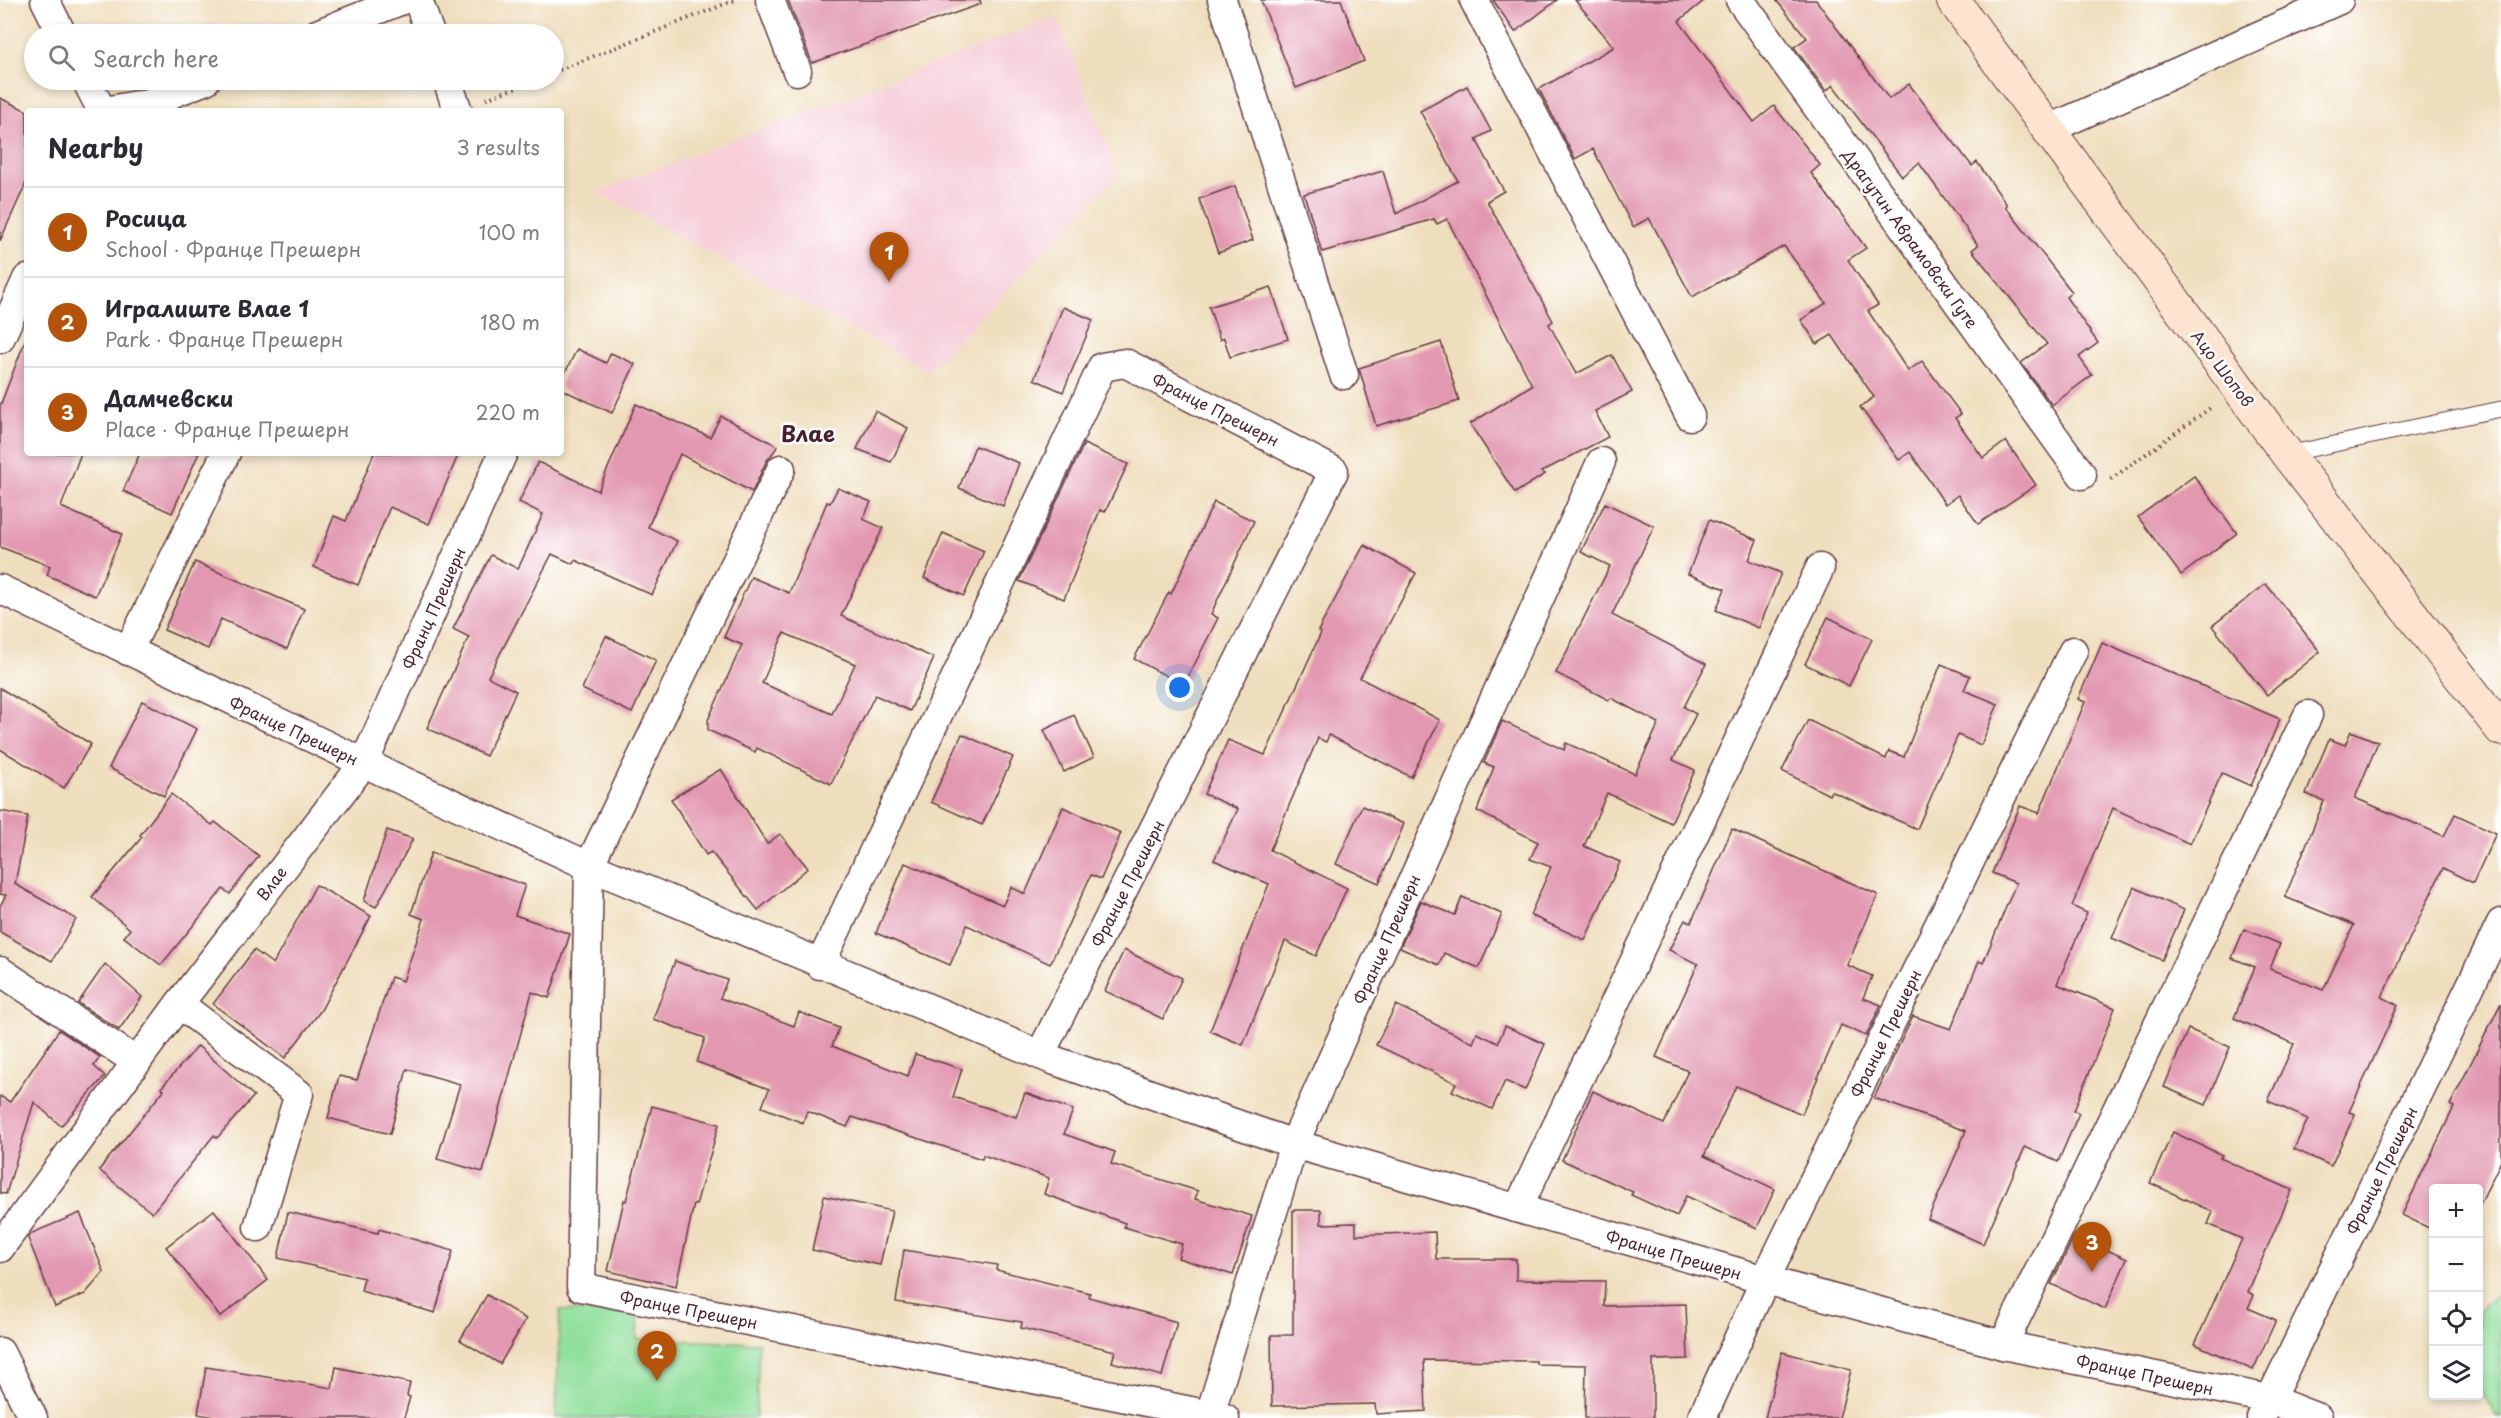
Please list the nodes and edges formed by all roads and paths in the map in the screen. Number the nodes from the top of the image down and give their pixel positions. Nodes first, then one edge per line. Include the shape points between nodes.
1 (45, 0) edge
2 (402, 0) edge
3 (418, 0) edge
4 (735, 0) edge
5 (770, 0) edge
6 (1222, 0) edge
7 (1474, 0) edge
8 (1740, 0) edge
9 (2339, 0) edge
10 (1961, 2) edge
11 (57, 24) edge
12 (342, 24) edge
13 (426, 24) edge
14 (564, 68) edge
15 (797, 71) dead end
16 (92, 90) edge
17 (187, 90) edge
18 (451, 90) edge
19 (510, 90) edge
20 (156, 107) edge
21 (102, 108) edge
22 (457, 108) edge
23 (465, 108) edge
24 (2047, 130) junction
25 (24, 286) edge
26 (0, 339) edge
27 (1344, 375) dead end
28 (2501, 409) edge
29 (1690, 416) dead end
30 (2197, 418) dead end
31 (2287, 454) junction
32 (225, 456) edge
33 (502, 456) edge
34 (1600, 462) dead end
35 (781, 470) dead end
36 (2082, 475) joint
37 (1820, 568) dead end
38 (0, 589) edge
39 (128, 651) junction
40 (2073, 651) dead end
41 (2308, 714) dead end
42 (2501, 729) edge
43 (364, 763) junction
44 (589, 866) junction
45 (2501, 923) edge
46 (820, 965) junction
47 (0, 971) edge
48 (179, 1004) junction
49 (1040, 1055) junction
50 (136, 1062) junction
51 (1294, 1144) junction
52 (1518, 1208) junction
53 (258, 1227) dead end
54 (0, 1248) edge
55 (1765, 1280) junction
56 (2003, 1345) junction
57 (0, 1352) edge
58 (2265, 1408) edge
59 (1217, 1416) edge
60 (33, 1418) edge
61 (1702, 1418) edge
62 (2318, 1418) edge

1 - 11 street
2 - 12 street
3 - 13 street
4 - 14 path
5 - 15 street
6 - 27 street
7 - 29 street
8 - 36 street, Драгутин Аврамовски Гуте
9 - 24 street
10 - 24 street, Ацо Шопов
16 - 21 street
17 - 20 street
18 - 22 street
19 - 23 path
24 - 31 street, Ацо Шопов
25 - 26 street
28 - 31 lane
30 - 36 path via 2093,492
31 - 42 street, Ацо Шопов
32 - 39 street
33 - 43 street, Франц Прешерн
34 - 51 street, Франце Прешерн
35 - 44 street, Францe Прешерн
37 - 52 street
38 - 39 street, Францe Прешерн
39 - 43 street, Францe Прешерн
40 - 55 street, Франце Прешерн
41 - 56 street
43 - 44 street, Францe Прешерн
43 - 48 street, Влае
44 - 46 street, Францe Прешерн
44 - 59 street, Францe Прешерн via 581,1287
45 - 58 street, Франце Прешерн
46 - 49 street, Францe Прешерн
46 - 49 street, Францe Прешерн via 1102,367 1125,363 1334,471
47 - 50 street
48 - 50 street, Влае
48 - 53 street via 299,1094
49 - 51 street, Францe Прешерн
50 - 54 street, Влае
51 - 52 street, Францe Прешерн
51 - 59 street, Франце Прешерн
52 - 55 street, Францe Прешерн
55 - 56 street, Францe Прешерн
55 - 61 street, Франце Прешерн
56 - 58 street, Францe Прешерн
57 - 60 street
58 - 62 street, Францe Прешерн

